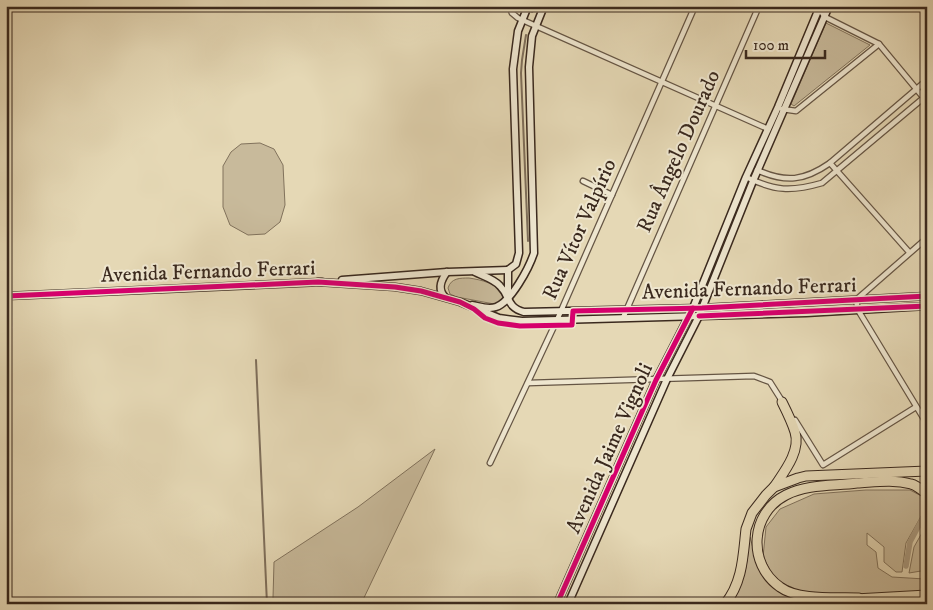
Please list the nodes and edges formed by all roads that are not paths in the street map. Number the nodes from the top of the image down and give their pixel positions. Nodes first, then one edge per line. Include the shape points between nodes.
1 (509, 6) edge
2 (528, 6) edge
3 (544, 6) edge
4 (695, 6) edge
5 (759, 6) edge
6 (829, 6) edge
7 (924, 6) edge
8 (817, 7) edge
9 (927, 10) edge
10 (825, 17) junction
11 (520, 19) junction
12 (536, 26) junction
13 (879, 44) junction
14 (927, 80) edge
15 (661, 82) junction
16 (916, 89) junction
17 (925, 96) edge
18 (716, 106) junction
19 (781, 108) junction
20 (768, 129) junction
21 (830, 163) junction
22 (750, 167) junction
23 (758, 170) junction
24 (837, 171) junction
25 (746, 177) junction
26 (583, 181) dead end
27 (753, 181) junction
28 (612, 195) junction
29 (927, 238) edge
30 (909, 252) junction
31 (508, 270) junction
32 (471, 271) junction
33 (447, 272) junction
34 (318, 282) junction
35 (7, 296) edge
36 (927, 296) edge
37 (508, 297) junction
38 (446, 298) junction
39 (856, 300) junction
40 (460, 302) junction
41 (806, 302) junction
42 (927, 306) edge
43 (693, 308) junction
44 (702, 308) junction
45 (627, 310) junction
46 (858, 310) junction
47 (561, 311) junction
48 (806, 313) junction
49 (689, 316) junction
50 (699, 316) junction
51 (624, 318) junction
52 (642, 318) junction
53 (557, 320) junction
54 (6, 332) edge
55 (667, 379) junction
56 (656, 380) junction
57 (528, 383) junction
58 (782, 402) junction
59 (916, 408) junction
60 (927, 424) edge
61 (490, 463) dead end
62 (927, 471) edge
63 (774, 488) junction
64 (927, 494) edge
65 (574, 564) junction
66 (584, 568) junction
67 (927, 595) edge
68 (859, 598) junction
69 (557, 604) edge
70 (568, 604) edge
71 (725, 604) edge
72 (822, 604) edge

1 - 11 street via 513,16
2 - 11 street
3 - 12 street
4 - 15 street, Rua Vítor Valpírio
5 - 18 street, Rua Ângelo Dourado
6 - 10 street, Avenida Jaime Vignoli
7 - 9 street
8 - 10 street
8 - 19 street, Avenida Jaime Vignoli
10 - 13 street
10 - 19 street, Avenida Jaime Vignoli
11 - 12 street
11 - 31 street via 514,49 519,253 516,264
12 - 15 street
12 - 37 street via 529,67 534,253 528,270
13 - 16 street
13 - 19 street via 796,111
14 - 16 street
15 - 18 street
15 - 28 street, Rua Vítor Valpírio
16 - 17 street
16 - 21 street
17 - 24 street
18 - 20 street
18 - 45 street, Rua Ângelo Dourado
19 - 20 street, Avenida Jaime Vignoli
19 - 23 street, Avenida Jaime Vignoli
20 - 22 street, Avenida Jaime Vignoli
21 - 23 street via 816,173 787,179
21 - 24 street
22 - 23 street
22 - 25 street, Avenida Jaime Vignoli
23 - 27 street, Avenida Jaime Vignoli
24 - 27 street via 822,183 806,188 769,188
24 - 30 street
25 - 27 street
25 - 43 street, Avenida Jaime Vignoli
26 - 28 street
27 - 44 street, Avenida Jaime Vignoli
28 - 47 street, Rua Vítor Valpírio
29 - 30 street
30 - 39 street
31 - 32 street, Avenida Fernando Ferrari
31 - 37 street
32 - 33 street, Avenida Fernando Ferrari
32 - 37 street, Avenida Fernando Ferrari via 492,279
33 - 34 street, Avenida Fernando Ferrari
33 - 38 street via 440,283
34 - 35 street, Avenida Fernando Ferrari
34 - 38 street, Avenida Fernando Ferrari via 395,286
35 - 54 street, Avenida Fernando Ferrari via 9,328
36 - 39 street, Avenida Fernando Ferrari
37 - 40 street via 496,307 488,308
37 - 47 street, Avenida Fernando Ferrari via 516,310
38 - 40 street, Avenida Fernando Ferrari
39 - 41 street, Avenida Fernando Ferrari
39 - 46 street
40 - 53 street, Avenida Fernando Ferrari via 499,318
41 - 44 street, Avenida Fernando Ferrari
41 - 48 street
42 - 46 street, Avenida Fernando Ferrari
43 - 44 street, Avenida Fernando Ferrari
43 - 45 street, Avenida Fernando Ferrari
43 - 49 street, Avenida Jaime Vignoli
44 - 50 street, Avenida Jaime Vignoli
45 - 47 street, Avenida Fernando Ferrari
45 - 51 street, Rua Ângelo Dourado
45 - 52 street
46 - 48 street, Avenida Fernando Ferrari
46 - 59 street
47 - 53 street, Rua Vítor Valpírio
48 - 50 street, Avenida Fernando Ferrari
49 - 50 street, Avenida Fernando Ferrari
49 - 52 street, Avenida Fernando Ferrari
49 - 56 street, Avenida Jaime Vignoli
50 - 55 street, Avenida Jaime Vignoli
51 - 52 street, Avenida Fernando Ferrari
51 - 53 street, Avenida Fernando Ferrari
53 - 57 street, Rua Vítor Valpírio
55 - 56 street
55 - 58 street via 754,376 770,382
55 - 66 street, Avenida Jaime Vignoli
56 - 57 street
56 - 65 street, Avenida Jaime Vignoli
57 - 61 street, Rua Vítor Valpírio
58 - 59 street via 823,465
58 - 63 highway via 796,433 796,442
59 - 60 street
62 - 63 highway via 806,476
63 - 71 highway via 760,501 748,520 739,580
64 - 68 highway via 912,484 888,481 804,488 769,507 759,524 756,543 759,559 780,588 801,596
65 - 66 street
65 - 69 street, Avenida Jaime Vignoli
66 - 70 street, Avenida Jaime Vignoli
67 - 68 highway
68 - 72 highway

